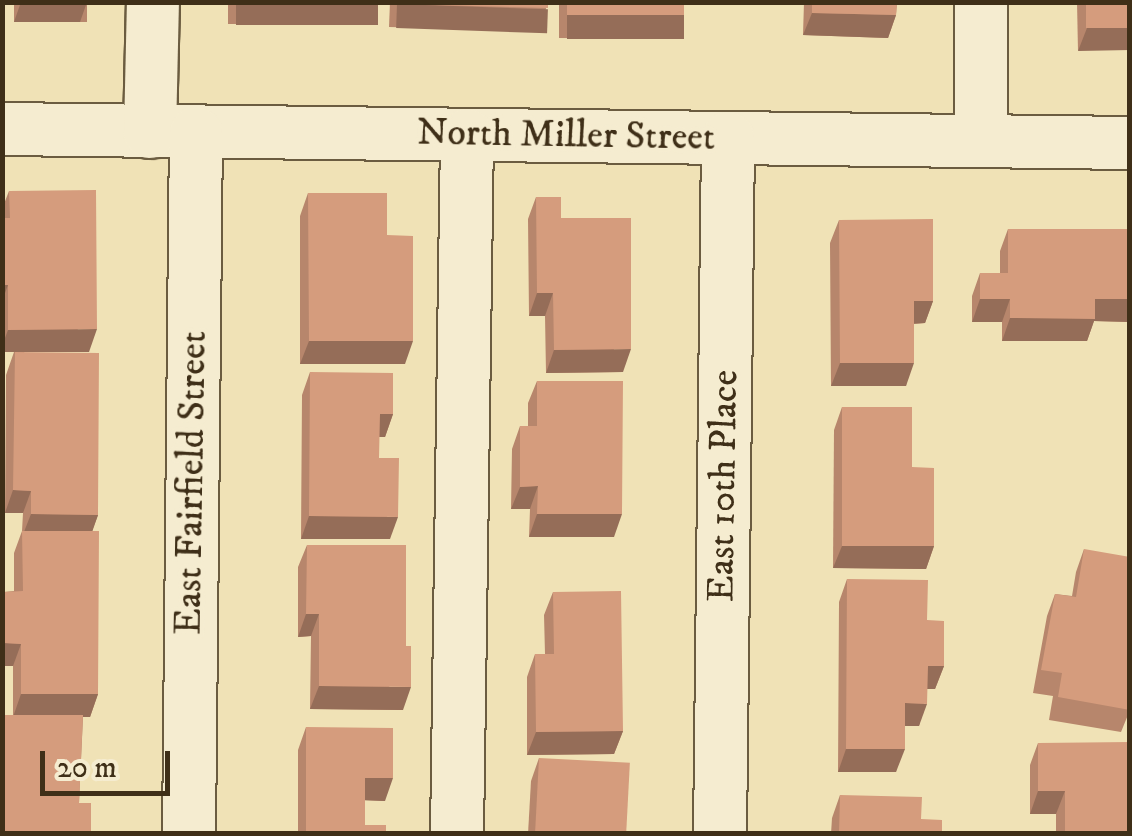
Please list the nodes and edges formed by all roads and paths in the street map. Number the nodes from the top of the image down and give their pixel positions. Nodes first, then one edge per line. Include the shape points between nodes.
1 (153, 2) edge
2 (981, 2) edge
3 (2, 129) edge
4 (173, 132) junction
5 (466, 134) junction
6 (728, 138) junction
7 (981, 141) junction
8 (1130, 143) edge
9 (188, 834) edge
10 (457, 834) edge
11 (720, 834) edge

1 - 4 street, East Fairfield Street
2 - 7 street
3 - 4 street, North Miller Street
4 - 5 street, North Miller Street
4 - 9 street, East Fairfield Street
5 - 6 street, North Miller Street
5 - 10 street
6 - 7 street, North Miller Street
6 - 11 street, East 10th Place
7 - 8 street, North Miller Street

